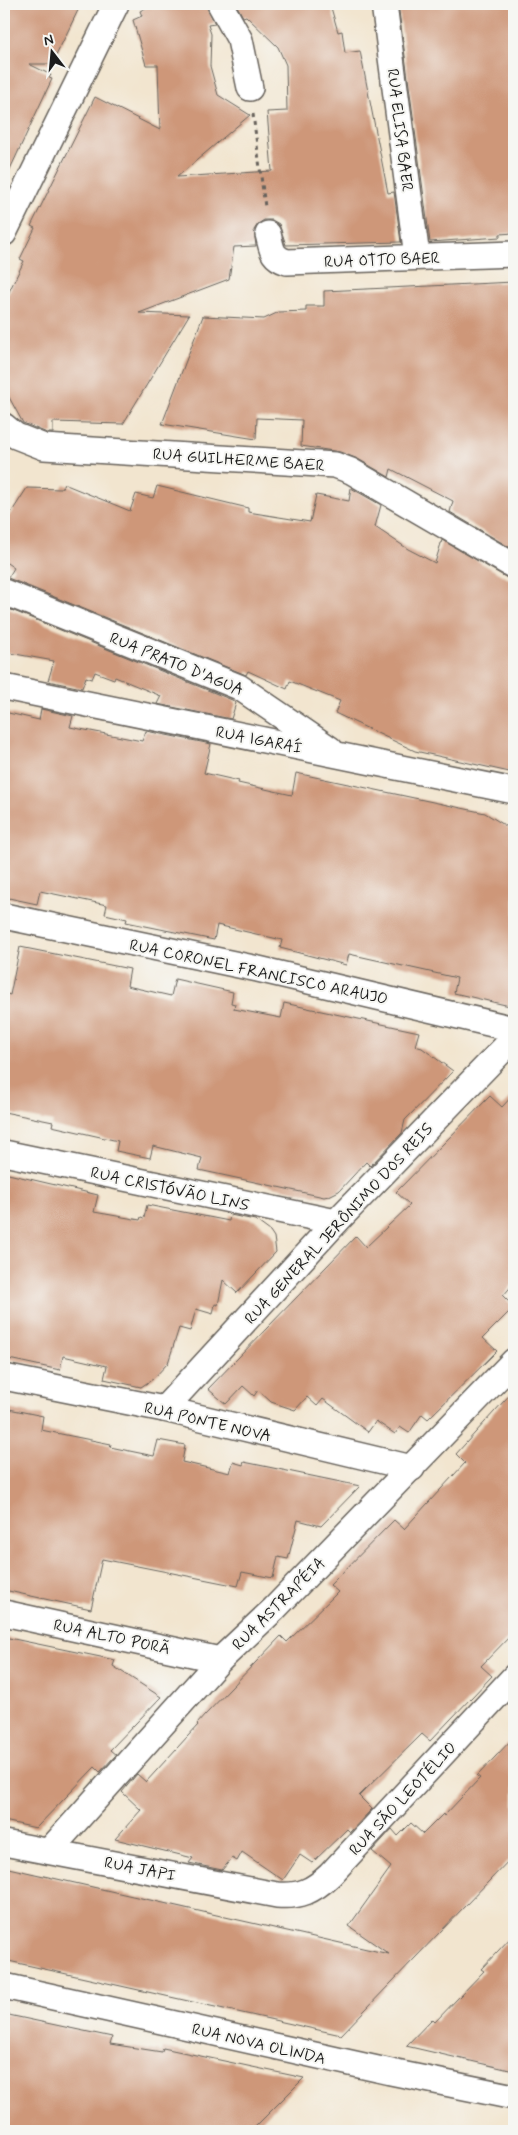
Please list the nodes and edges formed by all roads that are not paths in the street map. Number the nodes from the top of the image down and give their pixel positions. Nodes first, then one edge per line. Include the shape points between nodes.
1 (116, 4) edge
2 (220, 4) edge
3 (384, 4) edge
4 (250, 88) road end
5 (4, 233) edge
6 (268, 234) road end
7 (514, 254) edge
8 (417, 257) junction
9 (4, 426) edge
10 (514, 566) edge
11 (4, 592) edge
12 (4, 687) edge
13 (339, 755) junction
14 (514, 791) edge
15 (4, 916) edge
16 (514, 1029) edge
17 (514, 1038) edge
18 (4, 1154) edge
19 (336, 1222) junction
20 (514, 1361) edge
21 (4, 1376) edge
22 (164, 1409) junction
23 (412, 1468) junction
24 (4, 1613) edge
25 (220, 1660) junction
26 (514, 1677) edge
27 (4, 1842) edge
28 (49, 1851) junction
29 (277, 1895) joint
30 (4, 1986) edge
31 (514, 2097) edge

1 - 5 street
2 - 4 street via 240,40
3 - 8 street, RUA ELISA BAER
6 - 8 street, RUA OTTO BAER via 272,252 287,262
7 - 8 street, RUA OTTO BAER
9 - 10 street, RUA GUILHERME BAER via 16,436 44,448 335,465
11 - 13 street, RUA PRATO D'AGUA via 239,687
12 - 13 street, RUA IGARAÍ
13 - 14 street, RUA IGARAÍ
15 - 16 street, RUA CORONEL FRANCISCO ARAUJO via 258,969
17 - 19 street, RUA GENERAL JERÔNIMO DOS REIS
18 - 19 street, RUA CRISTÓVÃO LINS
19 - 22 street, RUA GENERAL JERÔNIMO DOS REIS
20 - 23 street, RUA ASTRAPÉIA
21 - 22 street, RUA PONTE NOVA
22 - 23 street, RUA PONTE NOVA
23 - 25 street, RUA ASTRAPÉIA
24 - 25 street, RUA ALTO PORÃ
25 - 28 street, RUA ASTRAPÉIA
26 - 29 street, RUA SÃO LEOTÉLIO via 316,1888 292,1896
27 - 28 street, RUA JAPI
28 - 29 street, RUA JAPI
30 - 31 street, RUA NOVA OLINDA

